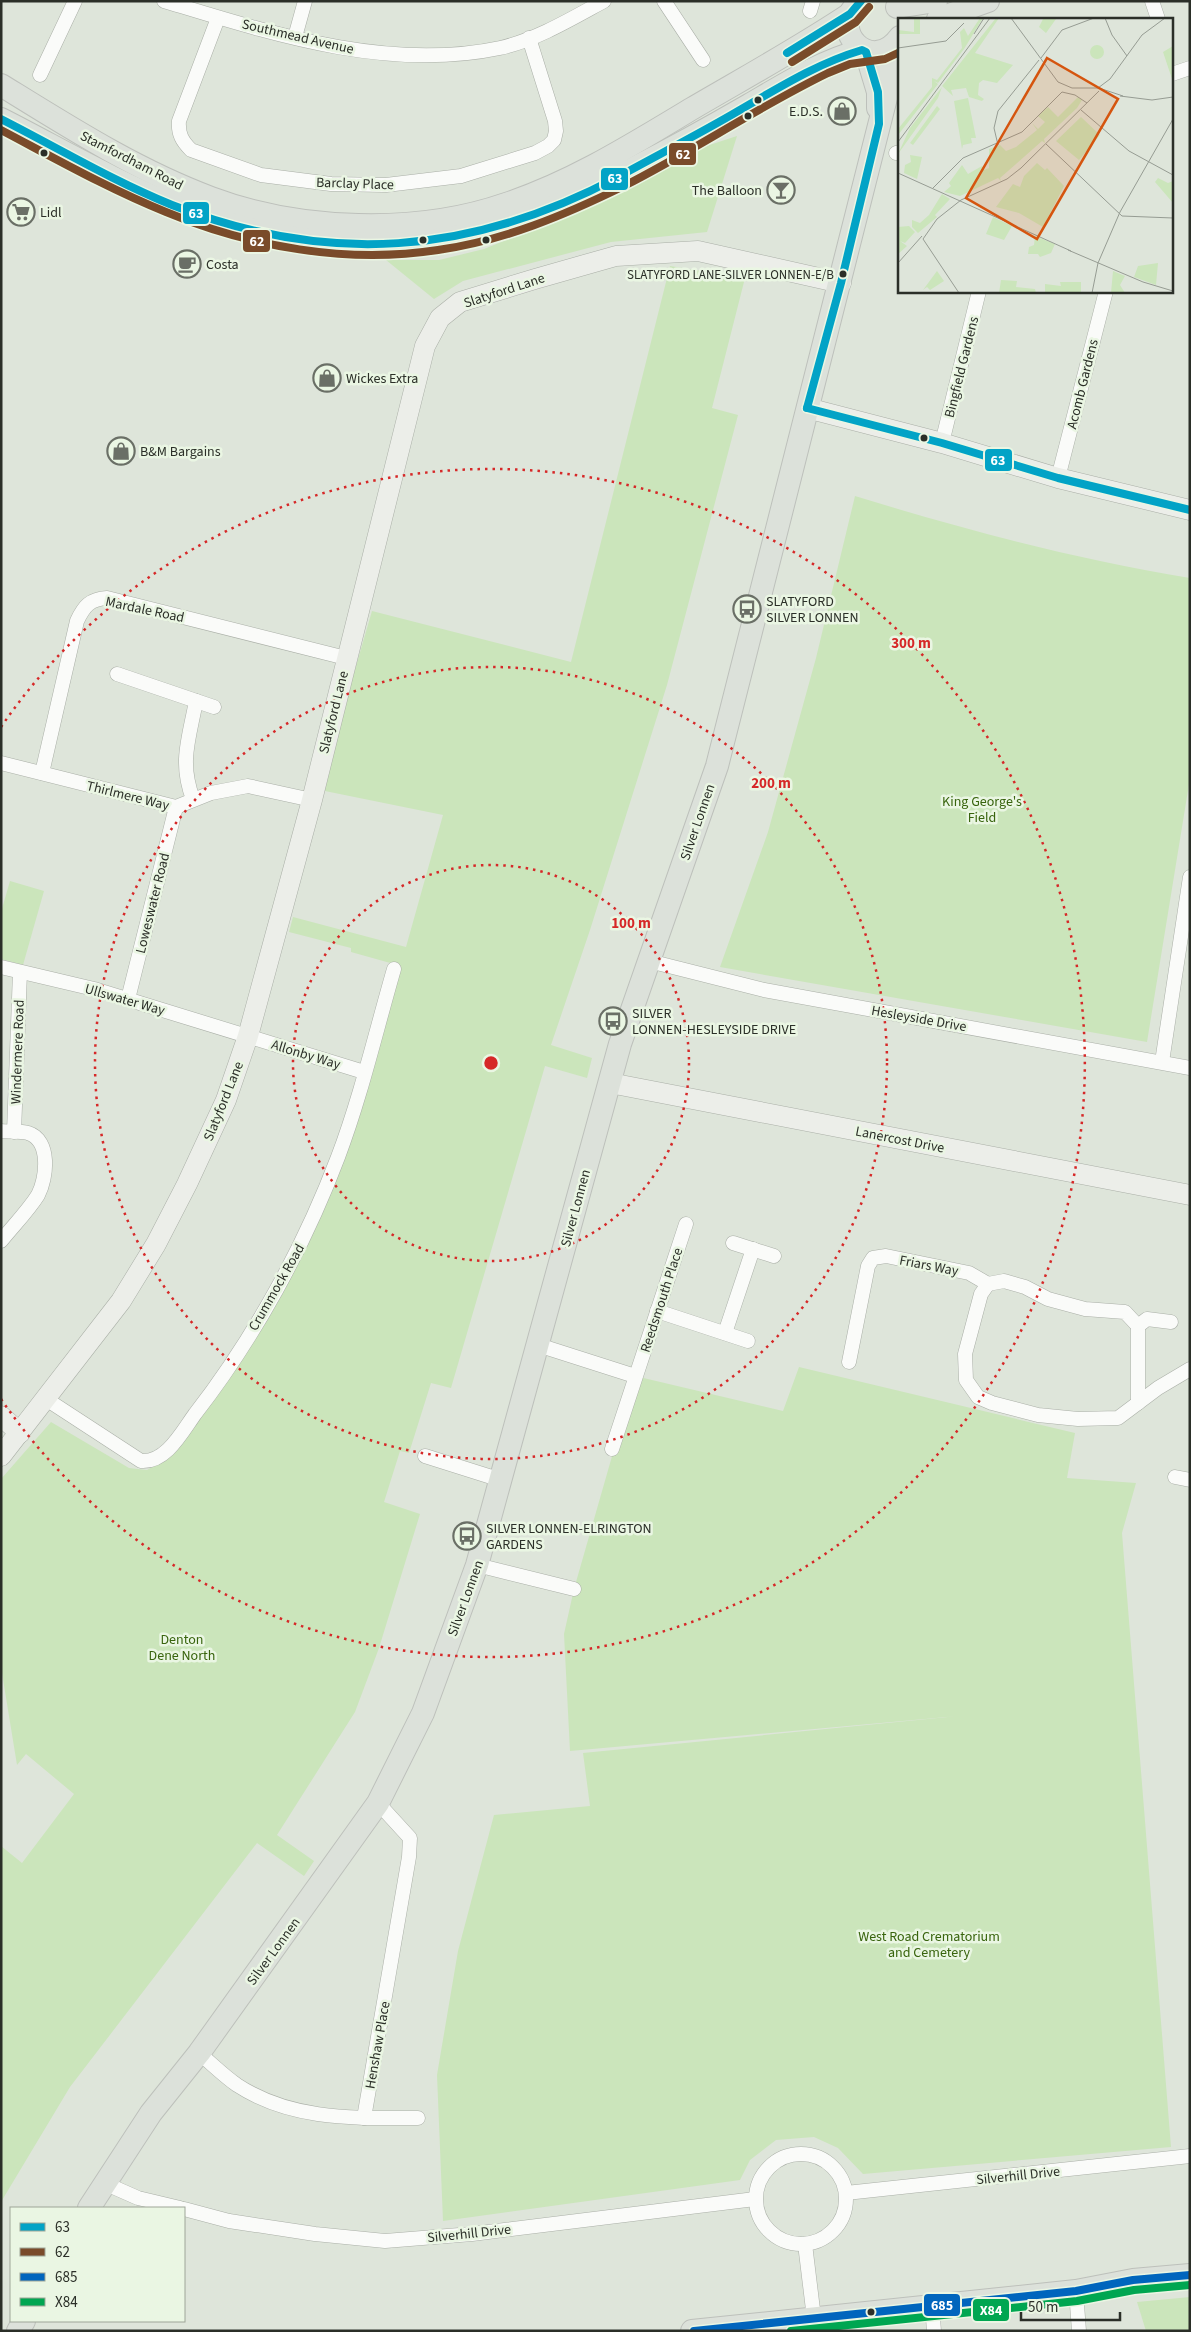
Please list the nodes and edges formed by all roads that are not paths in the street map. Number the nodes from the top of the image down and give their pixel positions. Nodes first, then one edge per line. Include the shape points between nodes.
1 (75, 1) edge
2 (164, 1) edge
3 (304, 1) edge
4 (604, 1) edge
5 (664, 1) edge
6 (936, 1) edge
7 (988, 1) edge
8 (1152, 1) edge
9 (856, 5) edge
10 (895, 6) edge
11 (218, 18) junction
12 (941, 18) edge
13 (1158, 18) edge
14 (295, 37) junction
15 (529, 38) junction
16 (897, 40) edge
17 (864, 51) junction
18 (703, 60) dead end
19 (1190, 68) edge
20 (1174, 73) edge
21 (40, 75) dead end
22 (1, 85) edge
23 (1, 119) edge
24 (879, 124) junction
25 (841, 283) junction
26 (979, 292) edge
27 (1106, 292) edge
28 (807, 408) junction
29 (942, 443) junction
30 (1058, 478) junction
31 (1190, 510) edge
32 (346, 658) junction
33 (117, 674) dead end
34 (196, 701) junction
35 (214, 707) dead end
36 (1, 763) edge
37 (42, 773) junction
38 (194, 799) junction
39 (312, 800) junction
40 (176, 807) junction
41 (1190, 877) edge
42 (649, 961) junction
43 (1, 967) edge
44 (394, 969) dead end
45 (20, 972) junction
46 (128, 999) junction
47 (248, 1036) junction
48 (1162, 1062) junction
49 (1190, 1068) edge
50 (364, 1072) junction
51 (610, 1083) junction
52 (8, 1132) edge
53 (1190, 1195) edge
54 (686, 1224) dead end
55 (1, 1241) edge
56 (733, 1243) dead end
57 (753, 1250) junction
58 (774, 1256) dead end
59 (988, 1284) junction
60 (657, 1310) junction
61 (1171, 1322) dead end
62 (1138, 1326) junction
63 (725, 1333) junction
64 (748, 1341) dead end
65 (538, 1344) junction
66 (849, 1362) dead end
67 (1190, 1369) edge
68 (635, 1376) junction
69 (46, 1399) junction
70 (1138, 1403) junction
71 (1, 1416) edge
72 (20, 1433) junction
73 (612, 1449) dead end
74 (1, 1456) edge
75 (425, 1456) dead end
76 (1175, 1477) dead end
77 (501, 1480) junction
78 (1190, 1480) edge
79 (477, 1566) junction
80 (574, 1589) dead end
81 (378, 1803) junction
82 (199, 2053) junction
83 (364, 2118) junction
84 (418, 2118) dead end
85 (1190, 2156) edge
86 (104, 2183) junction
87 (846, 2193) junction
88 (755, 2199) junction
89 (90, 2207) edge
90 (176, 2207) edge
91 (185, 2209) edge
92 (805, 2244) junction
93 (1190, 2275) edge
94 (1190, 2290) edge
95 (1076, 2291) junction
96 (932, 2306) junction
97 (814, 2318) junction
98 (692, 2331) edge
99 (934, 2331) edge
100 (1079, 2331) edge

1 - 21 street
2 - 11 street, Southmead Avenue
3 - 14 street
4 - 15 street, Southmead Avenue
5 - 18 street
6 - 10 main road
7 - 12 main road
8 - 13 street
9 - 17 main road, Silver Lonnen via 848,26 851,38
9 - 22 main road, Stamfordham Road via 814,38 619,152 554,185 471,214 394,224 293,218 212,198 154,173 80,134
11 - 14 street, Southmead Avenue
11 - 15 street, Barclay Place via 179,121 178,132 184,142 191,150 261,174 331,184 386,185 460,176 548,146 554,140 555,121
14 - 15 street, Southmead Avenue via 335,47 397,54 444,54 500,48
16 - 17 main road, Stamfordham Road via 881,51
16 - 24 main road, Silver Lonnen
17 - 23 main road, Stamfordham Road via 818,66 634,169 561,204 471,234 414,242 375,244 311,240 220,222 164,201
17 - 24 main road, Silver Lonnen via 878,92
19 - 20 street
24 - 25 main road, Silver Lonnen
25 - 28 main road, Silver Lonnen
25 - 32 street, Slatyford Lane via 698,251 616,256 460,302 440,318 425,346
26 - 29 street, Bingfield Gardens
27 - 30 street, Acomb Gardens
28 - 29 street
28 - 42 main road, Silver Lonnen via 717,766
29 - 30 street
30 - 31 street
32 - 37 street, Mardale Road via 107,598 96,599 84,606 77,621
32 - 39 street, Slatyford Lane
33 - 34 street
34 - 35 street
34 - 38 street via 185,767
36 - 37 street, Thirlmere Way
37 - 40 street, Thirlmere Way
38 - 39 street, Thirlmere Way via 232,787 248,786
38 - 40 street, Thirlmere Way
39 - 47 street, Slatyford Lane
40 - 46 street, Loweswater Road
41 - 48 street
42 - 48 street, Hesleyside Drive via 764,990
42 - 51 main road, Silver Lonnen
43 - 45 street, Ullswater Way
44 - 50 street, Crummock Road
45 - 46 street, Ullswater Way
45 - 52 street, Windermere Road
46 - 47 street, Ullswater Way
47 - 50 street, Allonby Way
47 - 69 street, Slatyford Lane via 226,1100 156,1244 121,1301
48 - 49 street, Hesleyside Drive
50 - 69 street, Crummock Road via 338,1156 301,1244 244,1343 167,1451 150,1462 141,1461
51 - 53 street, Lanercost Drive
51 - 65 main road, Silver Lonnen
52 - 55 street via 28,1133 38,1138 44,1146 44,1172 38,1194
54 - 60 street, Reedsmouth Place
56 - 57 street
57 - 58 street
57 - 63 street
59 - 62 street, Friars Way via 1004,1281 1085,1309 1125,1312
59 - 66 street, Friars Way via 969,1273 950,1268 886,1256 873,1258 868,1266
59 - 70 street via 981,1294 965,1354 966,1380 978,1397 992,1404 1038,1415 1078,1419 1118,1418
60 - 63 street
60 - 68 street, Reedsmouth Place
61 - 62 street via 1147,1319
62 - 70 street
63 - 64 street
65 - 68 street
65 - 77 main road, Silver Lonnen
67 - 70 street
68 - 73 street, Reedsmouth Place
69 - 72 street, Slatyford Lane
71 - 72 street
72 - 74 street, Slatyford Lane
75 - 77 street
76 - 78 street
77 - 79 main road, Silver Lonnen
79 - 80 street
79 - 81 main road, Silver Lonnen via 423,1713
81 - 82 main road, Silver Lonnen
81 - 83 street, Henshaw Place via 410,1838
82 - 83 street via 237,2085 280,2107 321,2116
82 - 86 main road, Silver Lonnen via 151,2113
83 - 84 street
85 - 87 street, Silverhill Drive
86 - 89 main road, Silver Lonnen
86 - 90 street via 138,2198
87 - 88 street via 835,2168 811,2154 797,2154 772,2163 763,2173
87 - 92 street via 843,2215 832,2233 819,2241
88 - 91 street, Silverhill Drive via 472,2234 385,2240 315,2234 229,2221
88 - 92 street via 761,2221 776,2238 790,2244
92 - 97 street
93 - 95 main road via 1133,2280
94 - 95 main road via 1135,2296
95 - 96 main road
95 - 100 street
96 - 97 main road
96 - 99 street
97 - 98 main road

